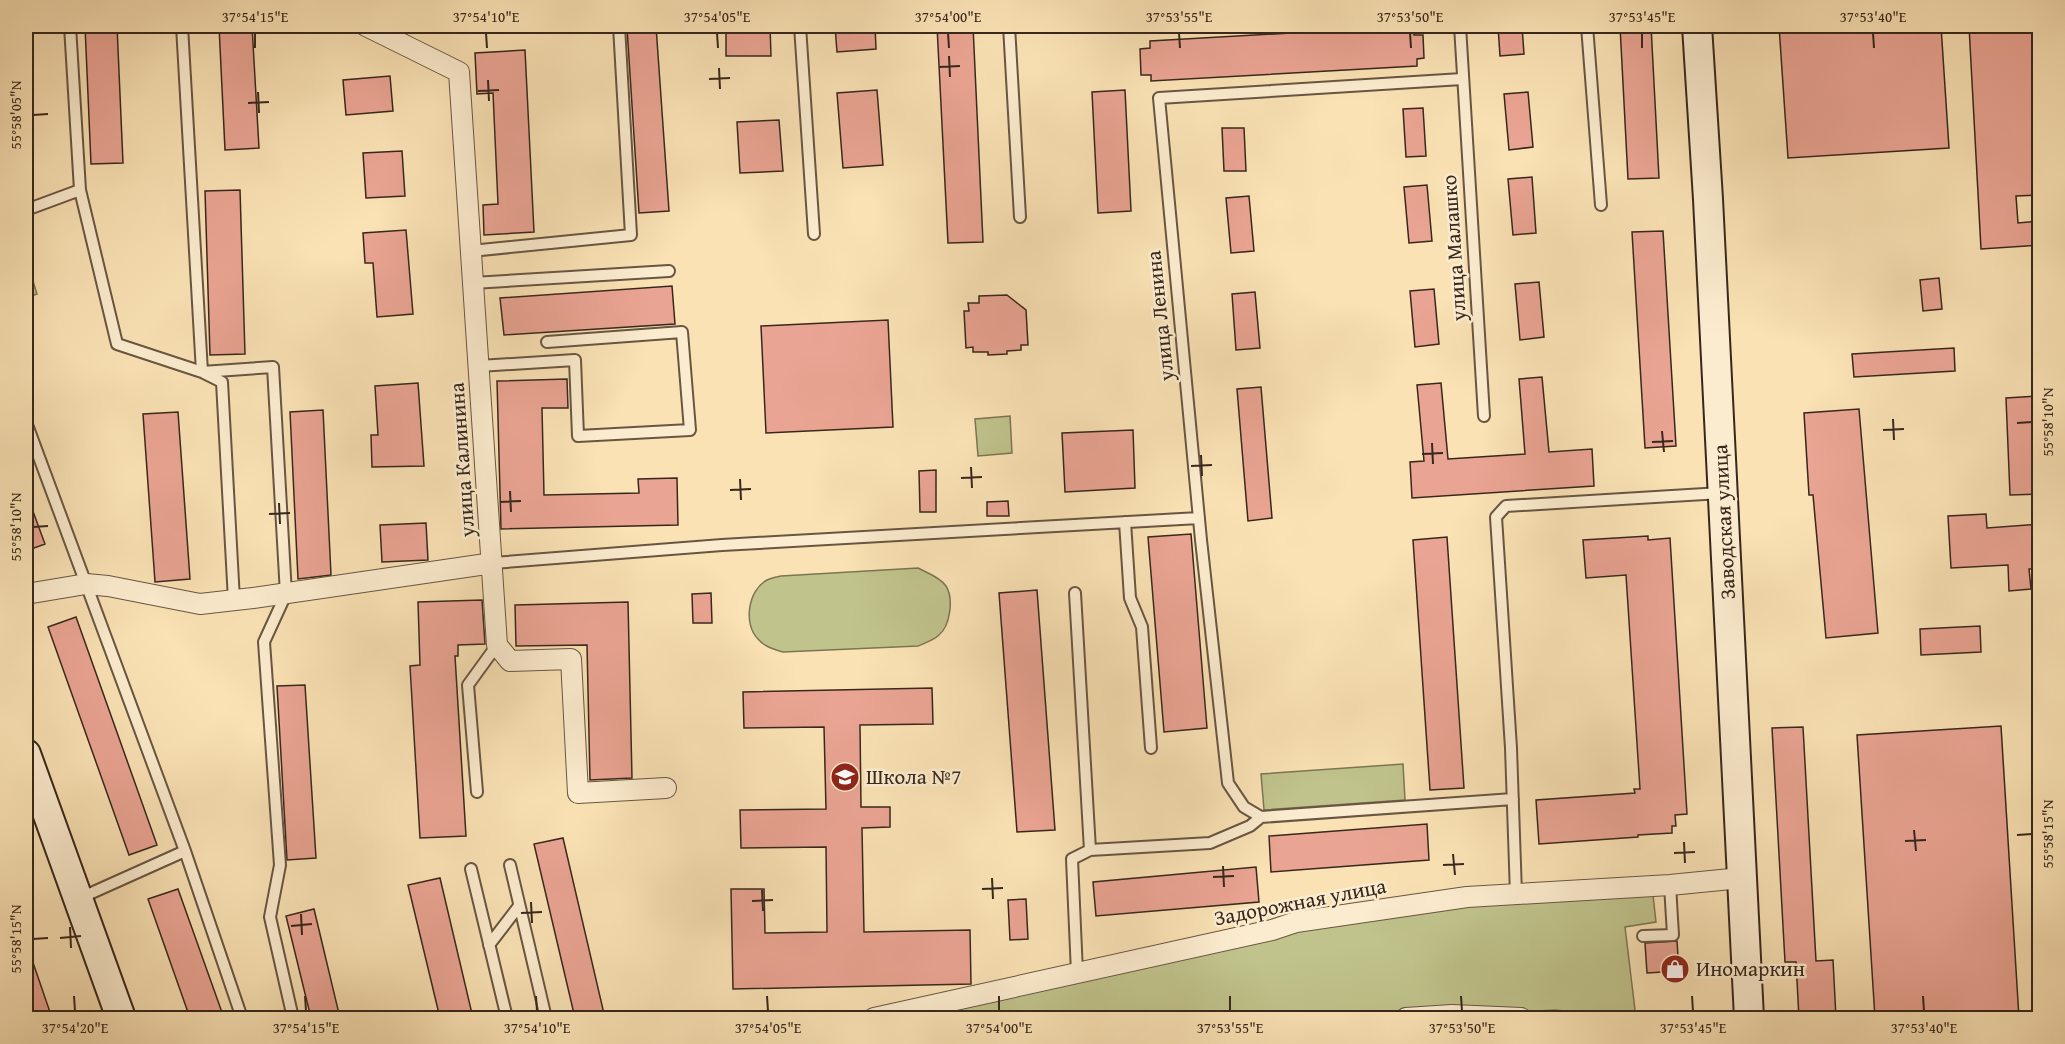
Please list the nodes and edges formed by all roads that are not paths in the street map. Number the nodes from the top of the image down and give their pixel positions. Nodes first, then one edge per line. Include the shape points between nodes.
1 (70, 26) edge
2 (183, 26) edge
3 (366, 26) edge
4 (619, 26) edge
5 (801, 26) edge
6 (1009, 26) edge
7 (1460, 26) edge
8 (1587, 26) edge
9 (1697, 26) edge
10 (1462, 79) junction
11 (80, 190) junction
12 (1601, 205) dead end
13 (26, 210) edge
14 (1020, 217) dead end
15 (814, 234) dead end
16 (471, 251) junction
17 (669, 271) dead end
18 (474, 283) junction
19 (547, 342) dead end
20 (479, 366) junction
21 (202, 372) junction
22 (1484, 416) dead end
23 (26, 422) edge
24 (1722, 493) junction
25 (1199, 518) junction
26 (1125, 522) junction
27 (493, 563) junction
28 (86, 584) junction
29 (1075, 593) dead end
30 (26, 594) edge
31 (286, 594) junction
32 (234, 600) junction
33 (497, 645) junction
34 (1151, 748) dead end
35 (27, 764) edge
36 (666, 788) dead end
37 (477, 792) dead end
38 (1514, 799) junction
39 (1261, 817) junction
40 (1090, 850) junction
41 (185, 851) junction
42 (510, 865) dead end
43 (471, 869) dead end
44 (1741, 878) junction
45 (1670, 885) junction
46 (1516, 894) junction
47 (78, 899) junction
48 (519, 906) junction
49 (1643, 936) dead end
50 (489, 945) junction
51 (1077, 973) junction
52 (121, 1018) edge
53 (242, 1018) edge
54 (293, 1018) edge
55 (507, 1018) edge
56 (546, 1018) edge
57 (874, 1018) edge
58 (1406, 1018) edge
59 (1521, 1018) edge
60 (1749, 1018) edge

1 - 11 lane
2 - 21 lane
3 - 16 street, улица Калинина via 459,72
4 - 16 lane via 631,235
5 - 15 lane
6 - 14 lane
7 - 10 lane, улица Малашко
8 - 12 lane
9 - 24 street, Заводская улица
10 - 22 lane, улица Малашко
10 - 25 lane, улица Ленина via 1159,98
11 - 13 lane
11 - 21 lane via 117,344
16 - 18 street, улица Калинина
17 - 18 lane
18 - 20 street, улица Калинина
19 - 20 lane via 682,332 690,430 578,436 575,360
20 - 27 street, улица Калинина
21 - 31 lane via 273,367
21 - 32 lane via 222,382
23 - 28 lane
24 - 38 lane via 1506,506 1496,517
24 - 44 street, Заводская улица
25 - 26 lane
25 - 39 lane, улица Ленина via 1228,783 1244,807
26 - 27 lane via 722,545
26 - 34 lane via 1130,598 1142,627
27 - 31 street
27 - 33 street, улица Калинина
28 - 30 street
28 - 32 street via 200,604
28 - 41 lane
29 - 40 lane
31 - 32 street
31 - 54 lane via 264,642 280,865 270,917
33 - 36 street via 510,661 571,659 578,792
33 - 37 lane via 468,685
35 - 47 street
38 - 39 lane
38 - 46 lane
39 - 40 lane via 1250,826 1209,843
40 - 51 lane via 1072,859
41 - 47 lane
41 - 53 lane
42 - 48 lane
43 - 50 lane
44 - 45 street, Задорожная улица
44 - 60 street, Заводская улица
45 - 46 street, Задорожная улица
45 - 49 lane via 1673,934
46 - 51 street, Задорожная улица via 1467,897 1296,922
47 - 52 street
48 - 50 lane
48 - 56 lane
50 - 55 lane
51 - 57 street, Задорожная улица
58 - 59 street

